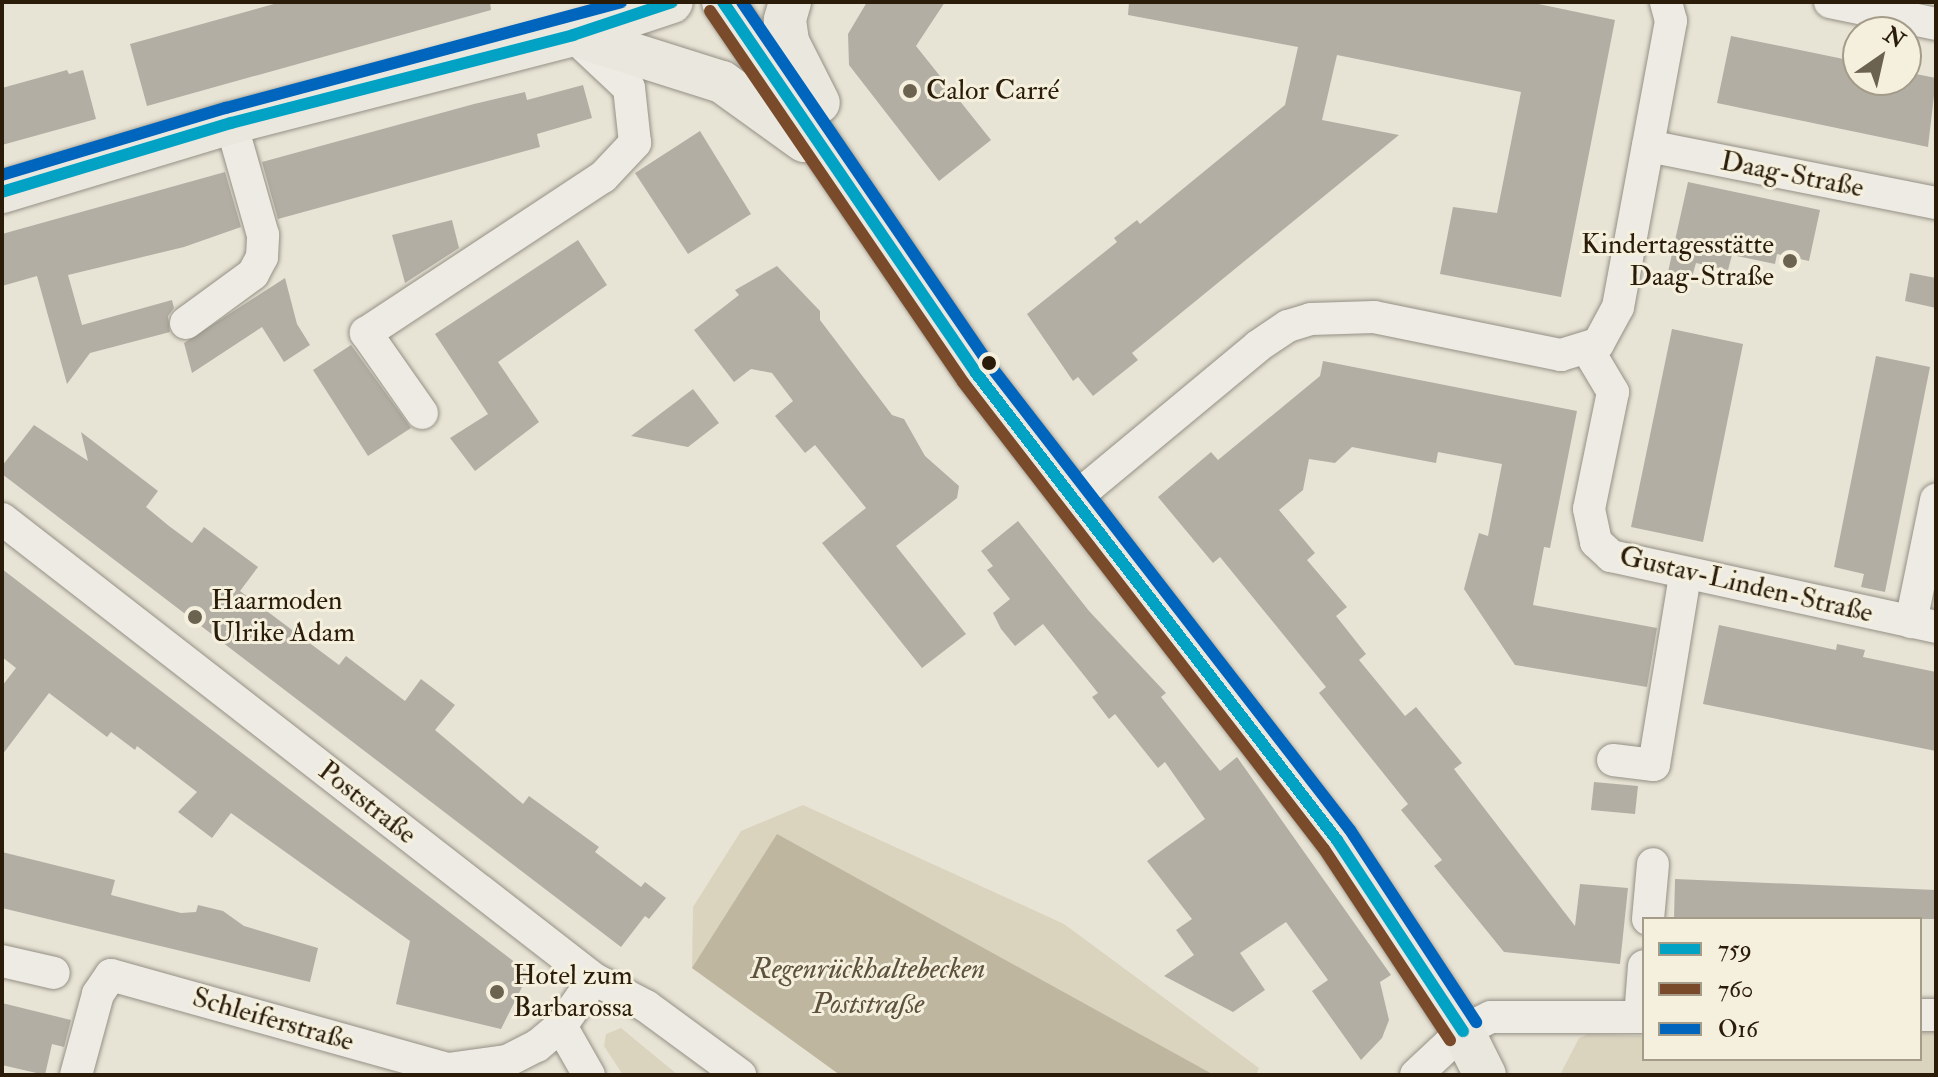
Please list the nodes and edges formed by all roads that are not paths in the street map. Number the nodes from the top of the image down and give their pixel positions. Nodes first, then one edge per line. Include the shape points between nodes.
1 (606, 2) edge
2 (672, 2) edge
3 (723, 2) edge
4 (790, 2) edge
5 (1666, 2) edge
6 (1830, 2) edge
7 (1936, 24) edge
8 (573, 35) junction
9 (231, 123) junction
10 (1648, 146) junction
11 (842, 172) junction
12 (2, 192) edge
13 (1936, 203) edge
14 (186, 323) dead end
15 (1588, 350) junction
16 (422, 413) dead end
17 (1074, 499) junction
18 (1936, 500) edge
19 (2, 519) edge
20 (1685, 575) junction
21 (1924, 625) edge
22 (1613, 760) dead end
23 (1653, 864) dead end
24 (1648, 917) edge
25 (2, 961) edge
26 (54, 973) dead end
27 (599, 983) junction
28 (1642, 1017) edge
29 (561, 1026) junction
30 (1463, 1031) junction
31 (444, 1072) edge
32 (76, 1075) edge
33 (589, 1075) edge
34 (740, 1075) edge
35 (1416, 1075) edge
36 (1485, 1075) edge

1 - 8 street
2 - 8 main road
3 - 11 main road
4 - 11 main road via 785,20 788,42 829,122
5 - 10 street via 1671,21
6 - 7 street
8 - 9 main road
8 - 11 main road via 722,82
8 - 16 street via 629,88 635,143 603,177 366,333
9 - 12 main road
9 - 14 street via 263,235 262,257 253,274
10 - 13 street, Daag-Straße
10 - 15 street via 1618,307 1608,333
11 - 17 main road via 962,353
15 - 17 street via 1561,355 1374,317 1311,319 1258,346
15 - 20 street, Gustav-Linden-Straße via 1613,392 1589,509 1591,530 1603,549 1624,562
17 - 30 main road via 1337,840
18 - 21 street, Gustav-Linden-Straße
19 - 27 street, Poststraße
20 - 21 street, Gustav-Linden-Straße
20 - 22 street via 1654,765
23 - 24 street
25 - 26 street
27 - 29 street
27 - 34 street, Poststraße via 646,1006
28 - 30 street via 1491,1017
29 - 31 street via 507,1061
29 - 33 street
30 - 35 street
30 - 36 main road
31 - 32 street, Schleiferstraße via 111,975

